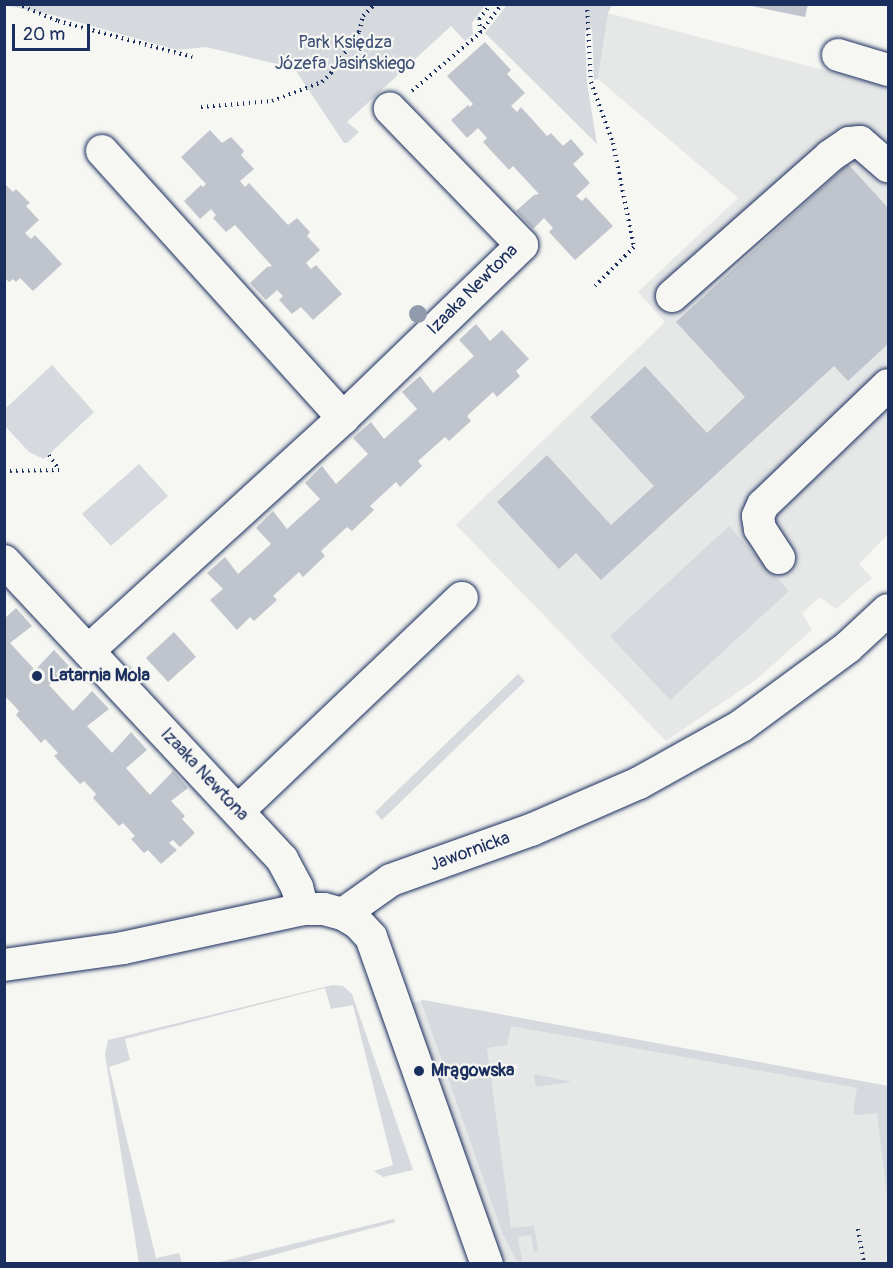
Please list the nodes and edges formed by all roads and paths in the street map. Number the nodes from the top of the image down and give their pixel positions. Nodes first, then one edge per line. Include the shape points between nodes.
1 (17, 4) edge
2 (375, 4) edge
3 (491, 4) edge
4 (502, 4) edge
5 (587, 4) edge
6 (480, 33) junction
7 (838, 55) dead end
8 (192, 57) dead end
9 (888, 70) edge
10 (201, 106) dead end
11 (390, 109) joint
12 (102, 151) dead end
13 (888, 166) edge
14 (595, 286) dead end
15 (672, 296) dead end
16 (888, 385) edge
17 (344, 418) junction
18 (49, 455) dead end
19 (4, 471) edge
20 (779, 558) dead end
21 (4, 561) edge
22 (462, 598) dead end
23 (888, 610) edge
24 (88, 651) junction
25 (238, 811) junction
26 (303, 909) junction
27 (342, 914) junction
28 (4, 964) edge
29 (858, 1229) dead end
30 (488, 1263) edge
31 (864, 1263) edge

1 - 8 path via 58,21
2 - 10 path via 363,16 359,32 322,82 272,101
3 - 6 path via 479,19
4 - 6 path
5 - 14 path via 591,82 613,143 634,247
6 - 11 path
7 - 9 street
11 - 17 street, Izaaka Newtona via 522,245
12 - 17 street
13 - 15 street via 860,142 849,142
16 - 20 street via 764,505 758,516 760,529
17 - 24 street, Izaaka Newtona
18 - 19 path via 59,470
21 - 24 street, Izaaka Newtona
22 - 25 street
23 - 27 street, Jawornicka via 848,646 741,726 639,783 531,830 391,880
24 - 25 street, Izaaka Newtona
25 - 26 street, Izaaka Newtona via 282,859
26 - 27 street
26 - 28 street via 123,948
27 - 30 street via 371,937
29 - 31 path

